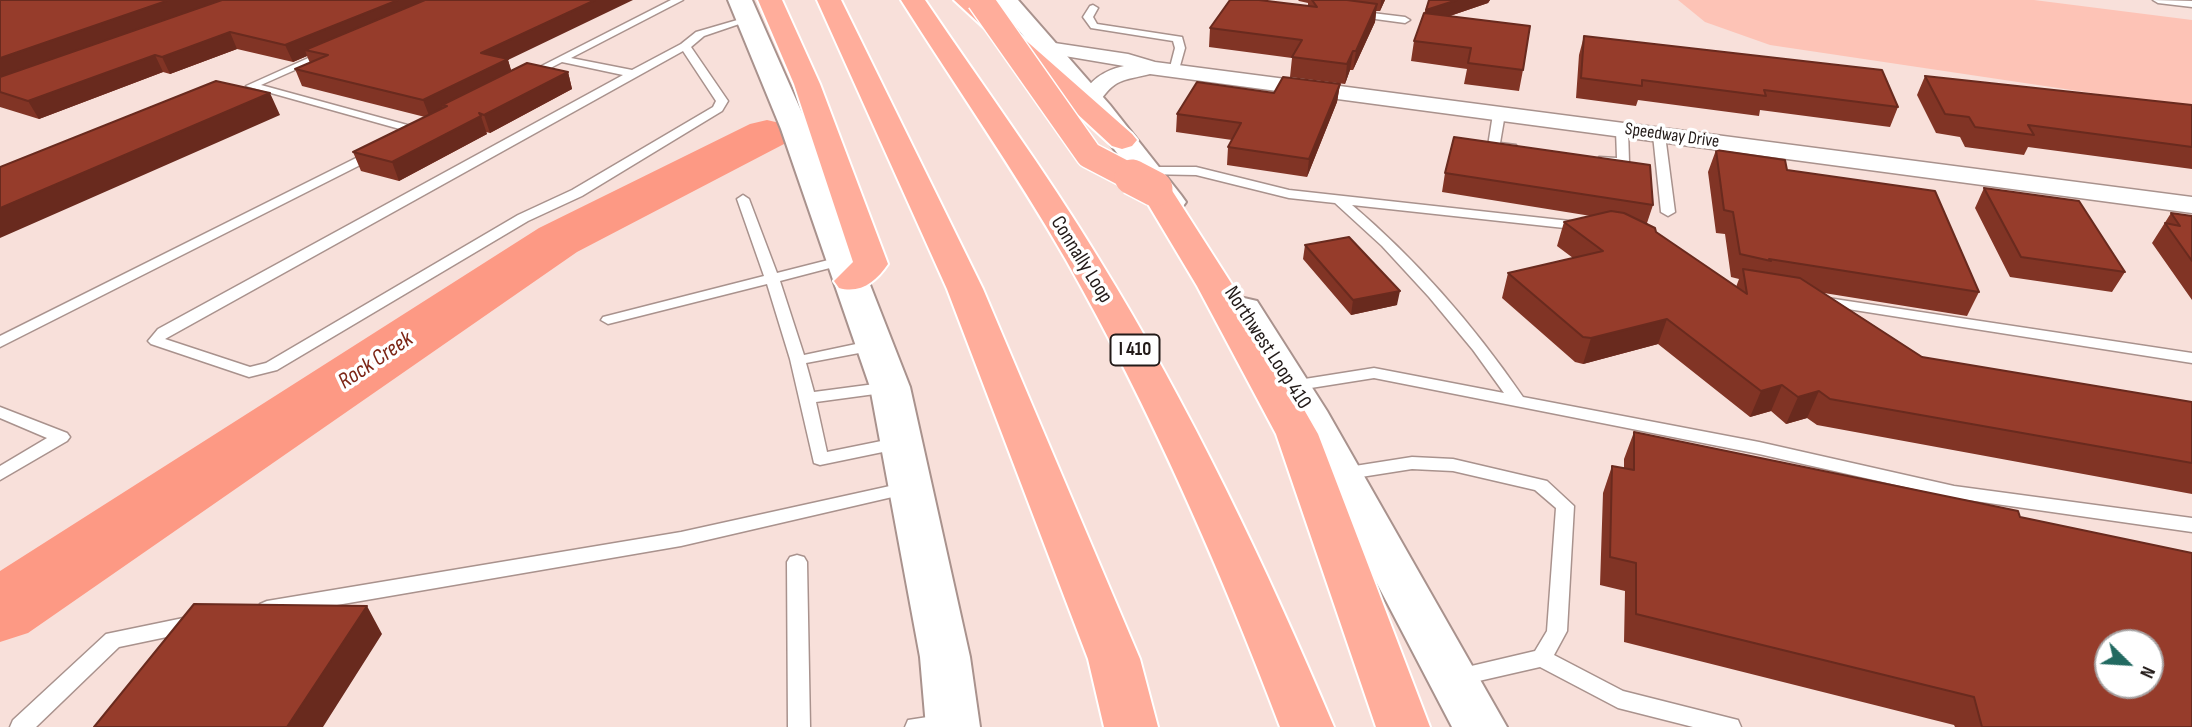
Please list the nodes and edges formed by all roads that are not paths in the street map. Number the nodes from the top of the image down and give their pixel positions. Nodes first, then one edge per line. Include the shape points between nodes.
1 (678, 0) edge
2 (812, 0) edge
3 (829, 0) edge
4 (913, 0) edge
5 (966, 0) edge
6 (980, 0) edge
7 (1006, 0) edge
8 (2158, 0) edge
9 (2192, 4) edge
10 (753, 6) edge
11 (1093, 8) dead end
12 (1351, 13) edge
13 (1405, 20) dead end
14 (685, 46) junction
15 (1048, 48) junction
16 (336, 50) edge
17 (853, 53) junction
18 (561, 59) junction
19 (1163, 69) junction
20 (633, 74) junction
21 (513, 83) edge
22 (251, 86) junction
23 (238, 90) edge
24 (1090, 99) junction
25 (1499, 114) junction
26 (1622, 130) junction
27 (1660, 135) junction
28 (1520, 149) edge
29 (1584, 157) edge
30 (1141, 167) junction
31 (743, 199) dead end
32 (1338, 200) junction
33 (2192, 205) edge
34 (1668, 212) dead end
35 (1594, 227) edge
36 (848, 271) junction
37 (775, 279) junction
38 (1800, 298) edge
39 (608, 320) dead end
40 (2, 338) edge
41 (875, 345) junction
42 (2192, 358) edge
43 (800, 360) junction
44 (1292, 386) junction
45 (890, 387) junction
46 (809, 398) junction
47 (1517, 400) junction
48 (0, 412) edge
49 (901, 443) junction
50 (0, 474) edge
51 (1342, 474) junction
52 (911, 488) junction
53 (2192, 525) edge
54 (797, 562) dead end
55 (242, 614) edge
56 (216, 619) edge
57 (1542, 658) junction
58 (1451, 678) junction
59 (941, 725) edge
60 (21, 727) edge
61 (799, 727) edge
62 (1131, 727) edge
63 (1307, 727) edge
64 (1403, 727) edge
65 (1480, 727) edge
66 (1730, 727) edge

1 - 18 lane
2 - 17 highway
3 - 17 highway
4 - 63 highway, Connally Loop / I 410 via 1122,326 1265,620
5 - 30 highway
6 - 30 highway, bridge via 1089,155
7 - 15 main road, Northwest Loop 410
8 - 9 lane
10 - 14 lane
10 - 36 highway via 807,84 871,264
11 - 19 lane via 1088,17 1094,26 1178,39 1180,48
12 - 13 lane
14 - 20 lane
14 - 20 lane via 722,101 718,108 271,368 249,372 156,341 163,332
15 - 19 street, Speedway Drive
15 - 24 main road, Northwest Loop 410
16 - 22 lane
17 - 62 highway via 965,289 1114,659
18 - 20 lane
18 - 21 lane
19 - 24 street, Speedway Drive via 1108,76
19 - 25 street, Speedway Drive
22 - 23 lane
22 - 40 lane via 424,128
24 - 30 main road, Northwest Loop 410
25 - 26 street, Speedway Drive
25 - 28 lane via 1494,146
26 - 27 street, Speedway Drive
26 - 29 lane via 1623,162
27 - 33 street, Speedway Drive
27 - 34 lane
30 - 32 lane via 1196,171 1289,194
30 - 44 main road, Northwest Loop 410 via 1246,313
30 - 64 highway via 1215,286 1297,434
31 - 37 lane
32 - 35 lane
32 - 47 lane via 1485,351
36 - 37 lane
36 - 41 main road
37 - 39 lane
37 - 43 lane
38 - 42 lane
41 - 43 lane
41 - 45 main road
43 - 46 lane
44 - 47 lane via 1374,373
44 - 51 main road, Northwest Loop 410
45 - 46 lane
45 - 49 main road
46 - 49 lane via 820,459
47 - 53 lane via 1954,492
48 - 50 lane via 61,437
49 - 52 main road
51 - 57 lane via 1412,463 1453,465 1541,485 1565,506 1557,631
51 - 58 main road, Northwest Loop 410
52 - 55 lane via 681,539
52 - 59 main road via 945,657
54 - 61 lane
56 - 60 lane via 113,640
57 - 58 lane
57 - 66 lane via 1619,699
58 - 65 main road, Northwest Loop 410

